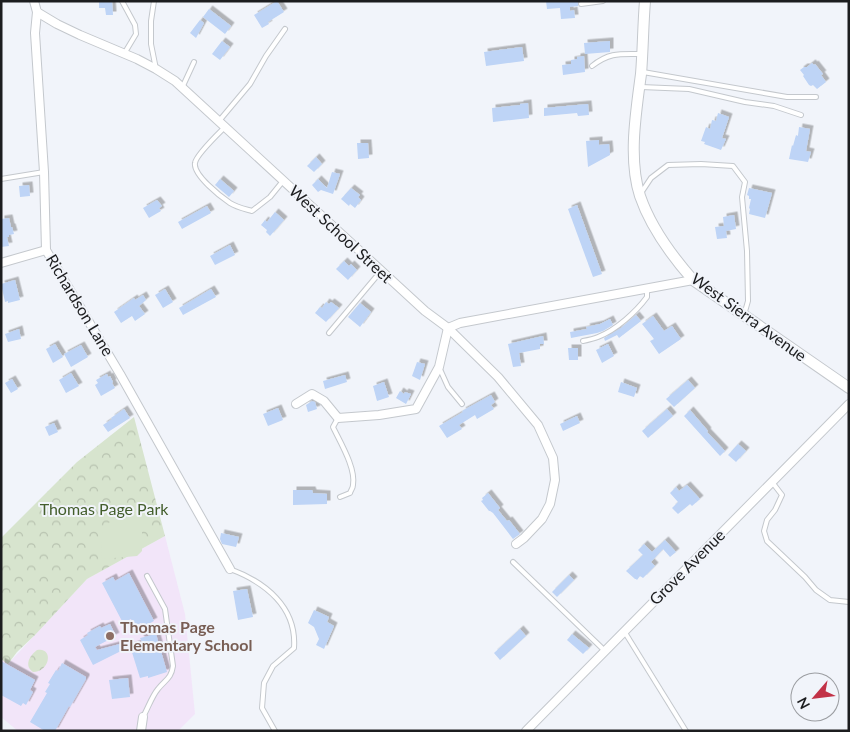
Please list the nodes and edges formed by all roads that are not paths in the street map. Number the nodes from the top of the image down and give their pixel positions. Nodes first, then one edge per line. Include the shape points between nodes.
1 (34, 1) edge
2 (122, 1) edge
3 (154, 1) edge
4 (604, 1) edge
5 (645, 1) edge
6 (581, 4) dead end
7 (37, 12) junction
8 (285, 29) dead end
9 (124, 54) junction
10 (642, 54) junction
11 (194, 62) dead end
12 (592, 66) dead end
13 (156, 68) junction
14 (641, 72) junction
15 (639, 87) junction
16 (182, 88) junction
17 (816, 97) dead end
18 (802, 115) dead end
19 (222, 124) junction
20 (44, 172) junction
21 (1, 179) edge
22 (283, 180) junction
23 (640, 195) junction
24 (46, 250) junction
25 (1, 263) edge
26 (381, 271) junction
27 (693, 280) junction
28 (647, 288) junction
29 (744, 315) junction
30 (448, 328) junction
31 (329, 333) dead end
32 (583, 341) dead end
33 (439, 367) junction
34 (849, 388) edge
35 (296, 404) dead end
36 (462, 404) dead end
37 (849, 404) edge
38 (338, 418) junction
39 (772, 482) junction
40 (340, 498) dead end
41 (516, 544) dead end
42 (513, 562) dead end
43 (230, 569) joint
44 (147, 576) dead end
45 (849, 602) edge
46 (624, 631) junction
47 (605, 651) junction
48 (143, 717) joint
49 (141, 731) edge
50 (275, 731) edge
51 (526, 731) edge
52 (686, 731) edge

1 - 7 street
2 - 9 lane via 135,25 136,34
3 - 13 lane via 151,44
4 - 6 lane
5 - 10 main road, West Sierra Avenue
7 - 9 street, West School Street
7 - 20 street, Richardson Lane via 35,33
8 - 19 lane
9 - 13 street, West School Street
10 - 12 lane via 616,54
10 - 14 main road, West Sierra Avenue
11 - 16 lane
13 - 16 street, West School Street
14 - 15 main road, West Sierra Avenue
14 - 17 lane via 787,97
15 - 18 lane via 689,89
15 - 23 main road, West Sierra Avenue via 634,128 635,175
16 - 19 street, West School Street
19 - 22 street, West School Street
19 - 22 lane via 195,162 195,170 203,181 231,204 252,211 270,197
20 - 21 lane
20 - 24 street, Richardson Lane
22 - 26 street, West School Street
23 - 27 main road, West Sierra Avenue via 662,240
23 - 29 lane via 651,178 668,165 733,166 745,182 742,197 748,301
24 - 25 street
24 - 43 street, Richardson Lane
26 - 30 street, West School Street
26 - 31 lane
27 - 28 street
27 - 29 main road, West Sierra Avenue
28 - 30 street via 460,323
28 - 32 lane via 647,297 626,319 608,332
29 - 34 main road, West Sierra Avenue
30 - 33 street
30 - 41 street, West School Street via 498,377 538,425 553,458 555,480 550,504 542,519
33 - 36 lane via 448,387
33 - 38 street via 416,409
35 - 38 street via 312,394 324,401
37 - 39 street, Grove Avenue
38 - 40 lane via 334,426 352,472 353,484 350,493
39 - 45 lane via 782,495 767,520 764,531 767,542 816,590 830,600
39 - 46 street, Grove Avenue
42 - 47 lane
43 - 50 lane via 247,575 279,600 292,627 294,648 273,666 264,683 262,708
44 - 48 lane via 165,609 173,666 172,673 157,689
46 - 47 street, Grove Avenue
46 - 52 lane
47 - 51 street, Grove Avenue
48 - 49 street

